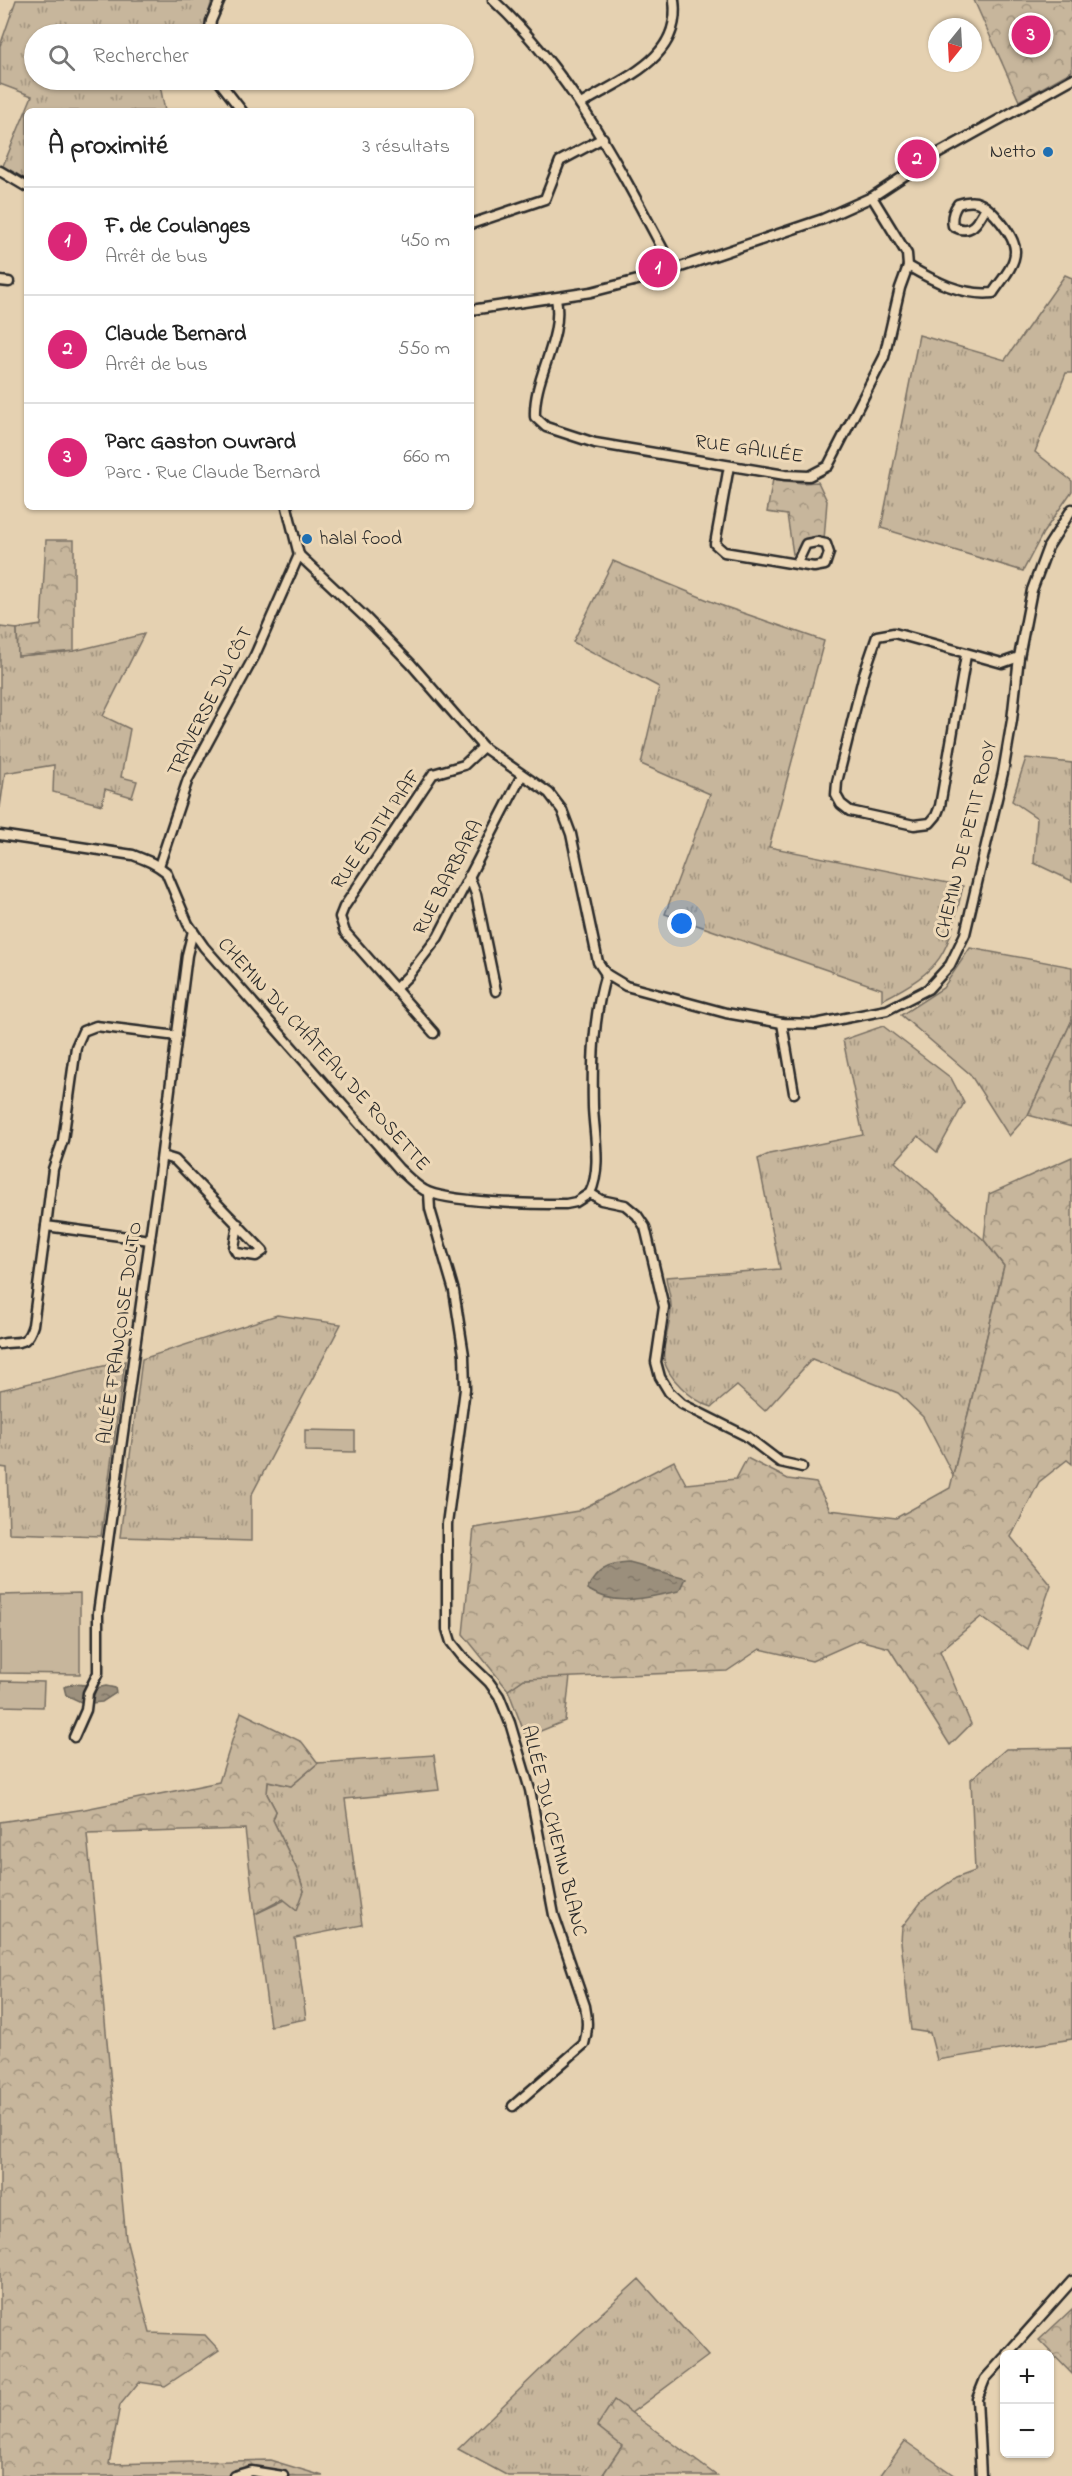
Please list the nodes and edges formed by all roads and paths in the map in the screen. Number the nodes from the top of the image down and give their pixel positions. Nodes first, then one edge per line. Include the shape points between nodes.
1 (220, 0) edge
2 (493, 0) edge
3 (674, 0) edge
4 (211, 24) edge
5 (1072, 79) edge
6 (226, 90) edge
7 (581, 104) junction
8 (240, 108) edge
9 (603, 138) junction
10 (0, 171) edge
11 (24, 185) edge
12 (872, 197) junction
13 (986, 207) dead end
14 (474, 223) edge
15 (908, 266) junction
16 (675, 270) junction
17 (556, 298) junction
18 (474, 310) edge
19 (729, 466) junction
20 (1072, 509) edge
21 (287, 510) edge
22 (299, 555) junction
23 (797, 563) dead end
24 (966, 655) junction
25 (1019, 657) junction
26 (483, 747) junction
27 (522, 775) junction
28 (0, 835) edge
29 (159, 866) junction
30 (468, 876) junction
31 (193, 931) junction
32 (606, 974) junction
33 (395, 989) junction
34 (496, 991) dead end
35 (782, 1023) junction
36 (434, 1032) dead end
37 (177, 1036) junction
38 (794, 1093) dead end
39 (162, 1156) junction
40 (429, 1193) junction
41 (590, 1193) junction
42 (238, 1224) dead end
43 (46, 1226) junction
44 (150, 1240) junction
45 (0, 1344) edge
46 (802, 1467) dead end
47 (74, 1737) dead end
48 (513, 2106) dead end
49 (1072, 2281) edge
50 (1011, 2350) edge
51 (1000, 2363) edge
52 (234, 2476) edge
53 (283, 2476) edge
54 (981, 2476) edge

1 - 4 street
2 - 7 street via 524,29
3 - 7 street via 676,17 670,40 651,62
5 - 12 street via 939,153
6 - 8 street
7 - 9 street
9 - 14 street via 560,161 545,199
9 - 16 street
10 - 11 street
12 - 15 street via 907,254
12 - 16 street via 802,227
13 - 15 street via 1006,230 1015,253 993,293 977,294 949,287
15 - 19 street, RUE GALILÉE via 884,357 828,466 809,476
16 - 17 street
17 - 18 street
17 - 19 street, RUE GALILÉE via 557,328 534,401 535,417 540,422 566,435 596,443
19 - 23 street via 715,544 724,552
20 - 25 street, CHEMIN DE PETIT ROOY via 1048,548 1032,590
21 - 22 street
22 - 26 street via 411,664
22 - 29 street, TRAVERSE DU CÔT via 255,655 188,779
24 - 24 street via 894,633 877,636 837,782 836,795 841,804 850,811 915,825 930,823 936,816 949,765
24 - 25 street via 1002,663
25 - 35 street, CHEMIN DE PETIT ROOY via 1003,773 965,934 950,965 928,989 887,1010 816,1024
26 - 27 street
26 - 33 street, RUE ÉDITH PIAF via 464,765 434,774 340,916 345,932
27 - 30 street, RUE BARBARA
27 - 32 street via 549,793 562,810 571,834 598,962
28 - 29 street via 133,855
29 - 31 street, CHEMIN DU CHÂTEAU DE ROSETTE
30 - 33 street, RUE BARBARA via 438,937
30 - 34 street via 476,894
31 - 37 street, ALLÉE FRANÇOISE DOLTO
31 - 40 street, CHEMIN DU CHÂTEAU DE ROSETTE via 370,1137 415,1184
32 - 35 street, CHEMIN DE PETIT ROOY via 626,986 726,1013
32 - 41 street via 596,1026 596,1175
33 - 36 street, RUE ÉDITH PIAF
35 - 38 street
37 - 39 street, ALLÉE FRANÇOISE DOLTO
37 - 43 street via 96,1026 88,1027 79,1036
39 - 42 street via 176,1160
39 - 44 street, ALLÉE FRANÇOISE DOLTO
40 - 41 street, CHEMIN DU CHÂTEAU DE ROSETTE via 558,1204 576,1202
40 - 48 street, ALLÉE DU CHEMIN BLANC via 454,1291 464,1356 465,1389 447,1524 447,1629 462,1656 499,1696 510,1723 532,1800 554,1915 588,2020 584,2044
41 - 46 street via 601,1200 626,1205 645,1227 664,1307 656,1362 669,1392 682,1404 746,1436 780,1462
43 - 44 street
43 - 45 street via 30,1336 22,1343
44 - 47 street, ALLÉE FRANÇOISE DOLTO via 99,1613 98,1673
49 - 50 street
51 - 54 street via 985,2379 977,2399
52 - 53 street via 251,2471

